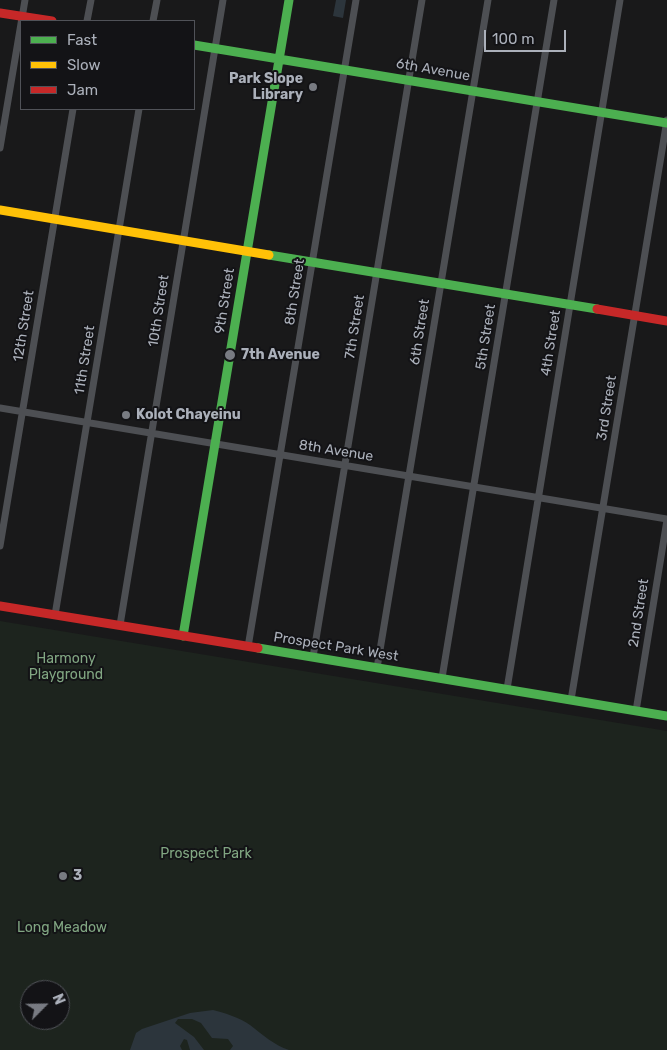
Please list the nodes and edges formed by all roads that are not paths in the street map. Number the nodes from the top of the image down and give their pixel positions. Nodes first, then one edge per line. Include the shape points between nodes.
1 (24, 0) edge
2 (91, 0) edge
3 (157, 0) edge
4 (223, 0) edge
5 (288, 0) edge
6 (356, 0) edge
7 (422, 0) edge
8 (488, 0) edge
9 (554, 0) edge
10 (620, 0) edge
11 (0, 12) edge
12 (22, 16) junction
13 (21, 20) edge
14 (46, 20) edge
15 (87, 20) edge
16 (153, 20) edge
17 (20, 28) edge
18 (195, 45) edge
19 (215, 48) junction
20 (279, 59) junction
21 (345, 69) junction
22 (409, 80) junction
23 (473, 91) junction
24 (538, 102) junction
25 (73, 110) edge
26 (139, 110) edge
27 (602, 112) junction
28 (667, 122) edge
29 (0, 148) edge
30 (0, 210) edge
31 (54, 219) junction
32 (119, 230) junction
33 (183, 241) junction
34 (247, 251) junction
35 (312, 262) junction
36 (377, 273) junction
37 (441, 284) junction
38 (506, 294) junction
39 (570, 305) junction
40 (635, 316) junction
41 (667, 321) edge
42 (0, 408) edge
43 (22, 412) junction
44 (87, 422) junction
45 (152, 433) junction
46 (215, 444) junction
47 (280, 454) junction
48 (345, 465) junction
49 (409, 476) junction
50 (474, 486) junction
51 (538, 497) junction
52 (603, 508) junction
53 (667, 519) edge
54 (0, 546) edge
55 (0, 606) edge
56 (56, 615) junction
57 (120, 626) junction
58 (183, 636) junction
59 (248, 647) junction
60 (313, 657) junction
61 (377, 668) junction
62 (442, 678) junction
63 (506, 689) junction
64 (571, 700) junction
65 (636, 711) junction
66 (667, 716) edge

1 - 12 street
2 - 15 street
3 - 16 street
4 - 19 street, 10th Street
5 - 20 street, 9th Street
6 - 21 street, 8th Street
7 - 22 street, 7th Street
8 - 23 street, 6th Street
9 - 24 street, 5th Street
10 - 27 street, 4th Street
11 - 12 street
12 - 13 street
12 - 14 street
17 - 29 street
18 - 19 street, 6th Avenue
19 - 20 street, 6th Avenue
19 - 33 street, 10th Street
20 - 21 street, 6th Avenue
20 - 34 street, 9th Street
21 - 22 street, 6th Avenue
21 - 35 street, 8th Street
22 - 23 street, 6th Avenue
22 - 36 street, 7th Street
23 - 24 street, 6th Avenue
23 - 37 street, 6th Street
24 - 27 street, 6th Avenue
24 - 38 street, 5th Street
25 - 31 street, 12th Street
26 - 32 street, 11th Street
27 - 28 street, 6th Avenue
27 - 39 street, 4th Street
28 - 40 street, 3rd Street
30 - 31 street
31 - 32 street
31 - 43 street, 12th Street
32 - 33 street
32 - 44 street, 11th Street
33 - 34 street
33 - 45 street, 10th Street
34 - 35 street
34 - 46 street, 9th Street
35 - 36 street
35 - 47 street, 8th Street
36 - 37 street
36 - 48 street, 7th Street
37 - 38 street
37 - 49 street, 6th Street
38 - 39 street
38 - 50 street, 5th Street
39 - 40 street
39 - 51 street, 4th Street
40 - 41 street
40 - 52 street, 3rd Street
42 - 43 street, 8th Avenue
43 - 44 street, 8th Avenue
43 - 54 street, 12th Street
44 - 45 street, 8th Avenue
44 - 56 street, 11th Street
45 - 46 street, 8th Avenue
45 - 57 street, 10th Street
46 - 47 street, 8th Avenue
46 - 58 street, 9th Street
47 - 48 street, 8th Avenue
47 - 59 street, 8th Street
48 - 49 street, 8th Avenue
48 - 60 street, 7th Street
49 - 50 street, 8th Avenue
49 - 61 street, 6th Street
50 - 51 street, 8th Avenue
50 - 62 street, 5th Street
51 - 52 street, 8th Avenue
51 - 63 street, 4th Street
52 - 53 street, 8th Avenue
52 - 64 street, 3rd Street
53 - 65 street, 2nd Street
55 - 56 street, Prospect Park West
56 - 57 street, Prospect Park West
57 - 58 street, Prospect Park West
58 - 59 street, Prospect Park West
59 - 60 street, Prospect Park West
60 - 61 street, Prospect Park West
61 - 62 street, Prospect Park West
62 - 63 street, Prospect Park West
63 - 64 street, Prospect Park West
64 - 65 street, Prospect Park West
65 - 66 street, Prospect Park West

